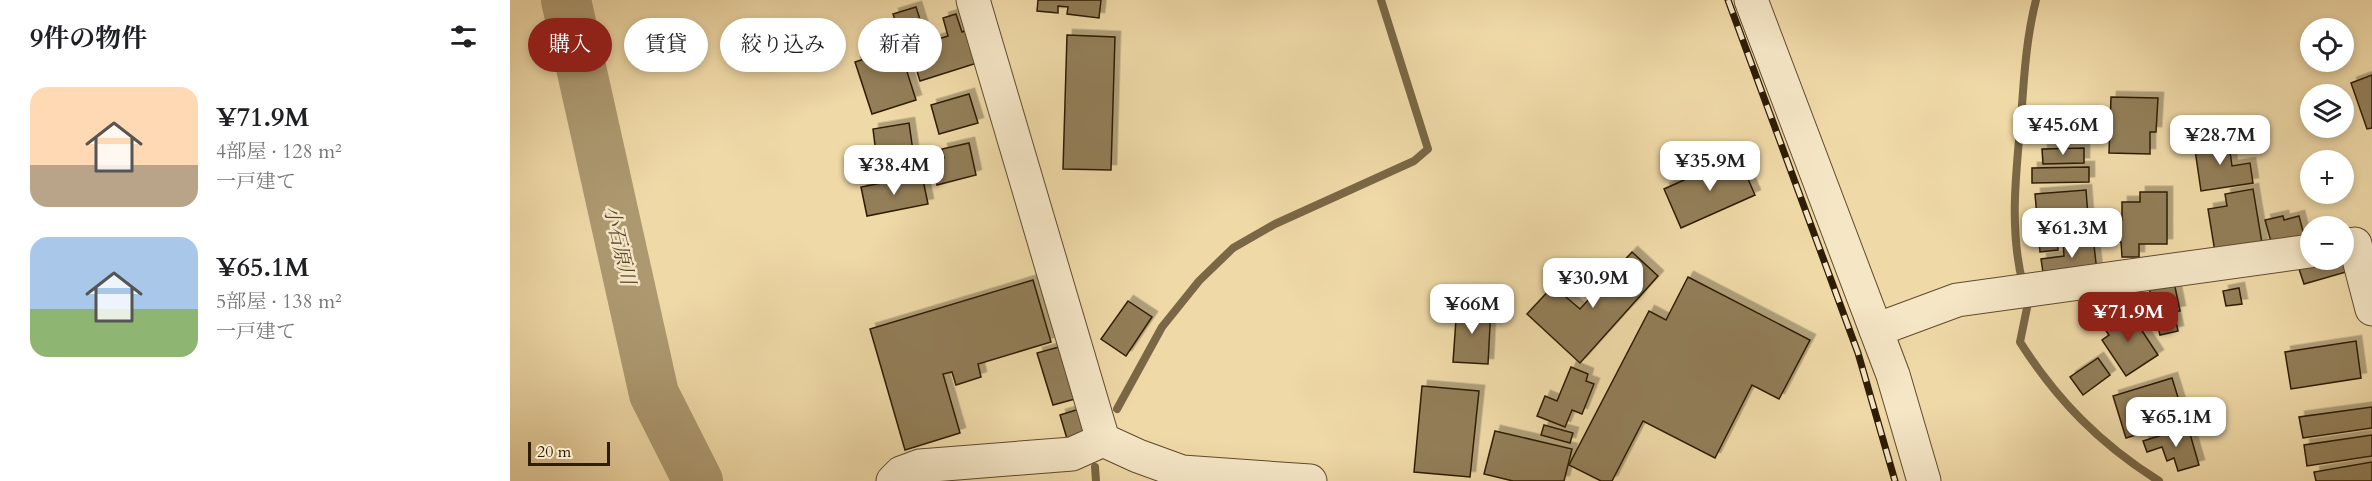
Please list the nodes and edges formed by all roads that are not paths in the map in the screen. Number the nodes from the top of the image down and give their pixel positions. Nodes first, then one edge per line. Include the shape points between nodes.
1 (973, 0) edge
2 (1751, 0) edge
3 (2354, 244) edge
4 (2300, 252) edge
5 (2372, 309) edge
6 (1876, 330) junction
7 (1103, 440) junction
8 (893, 481) edge
9 (1310, 481) edge
10 (1924, 481) edge

1 - 7 street
2 - 6 street
3 - 5 street
4 - 6 street via 1957,300
6 - 10 street
7 - 8 street via 1072,454 920,466 901,473
7 - 9 street via 1182,472

